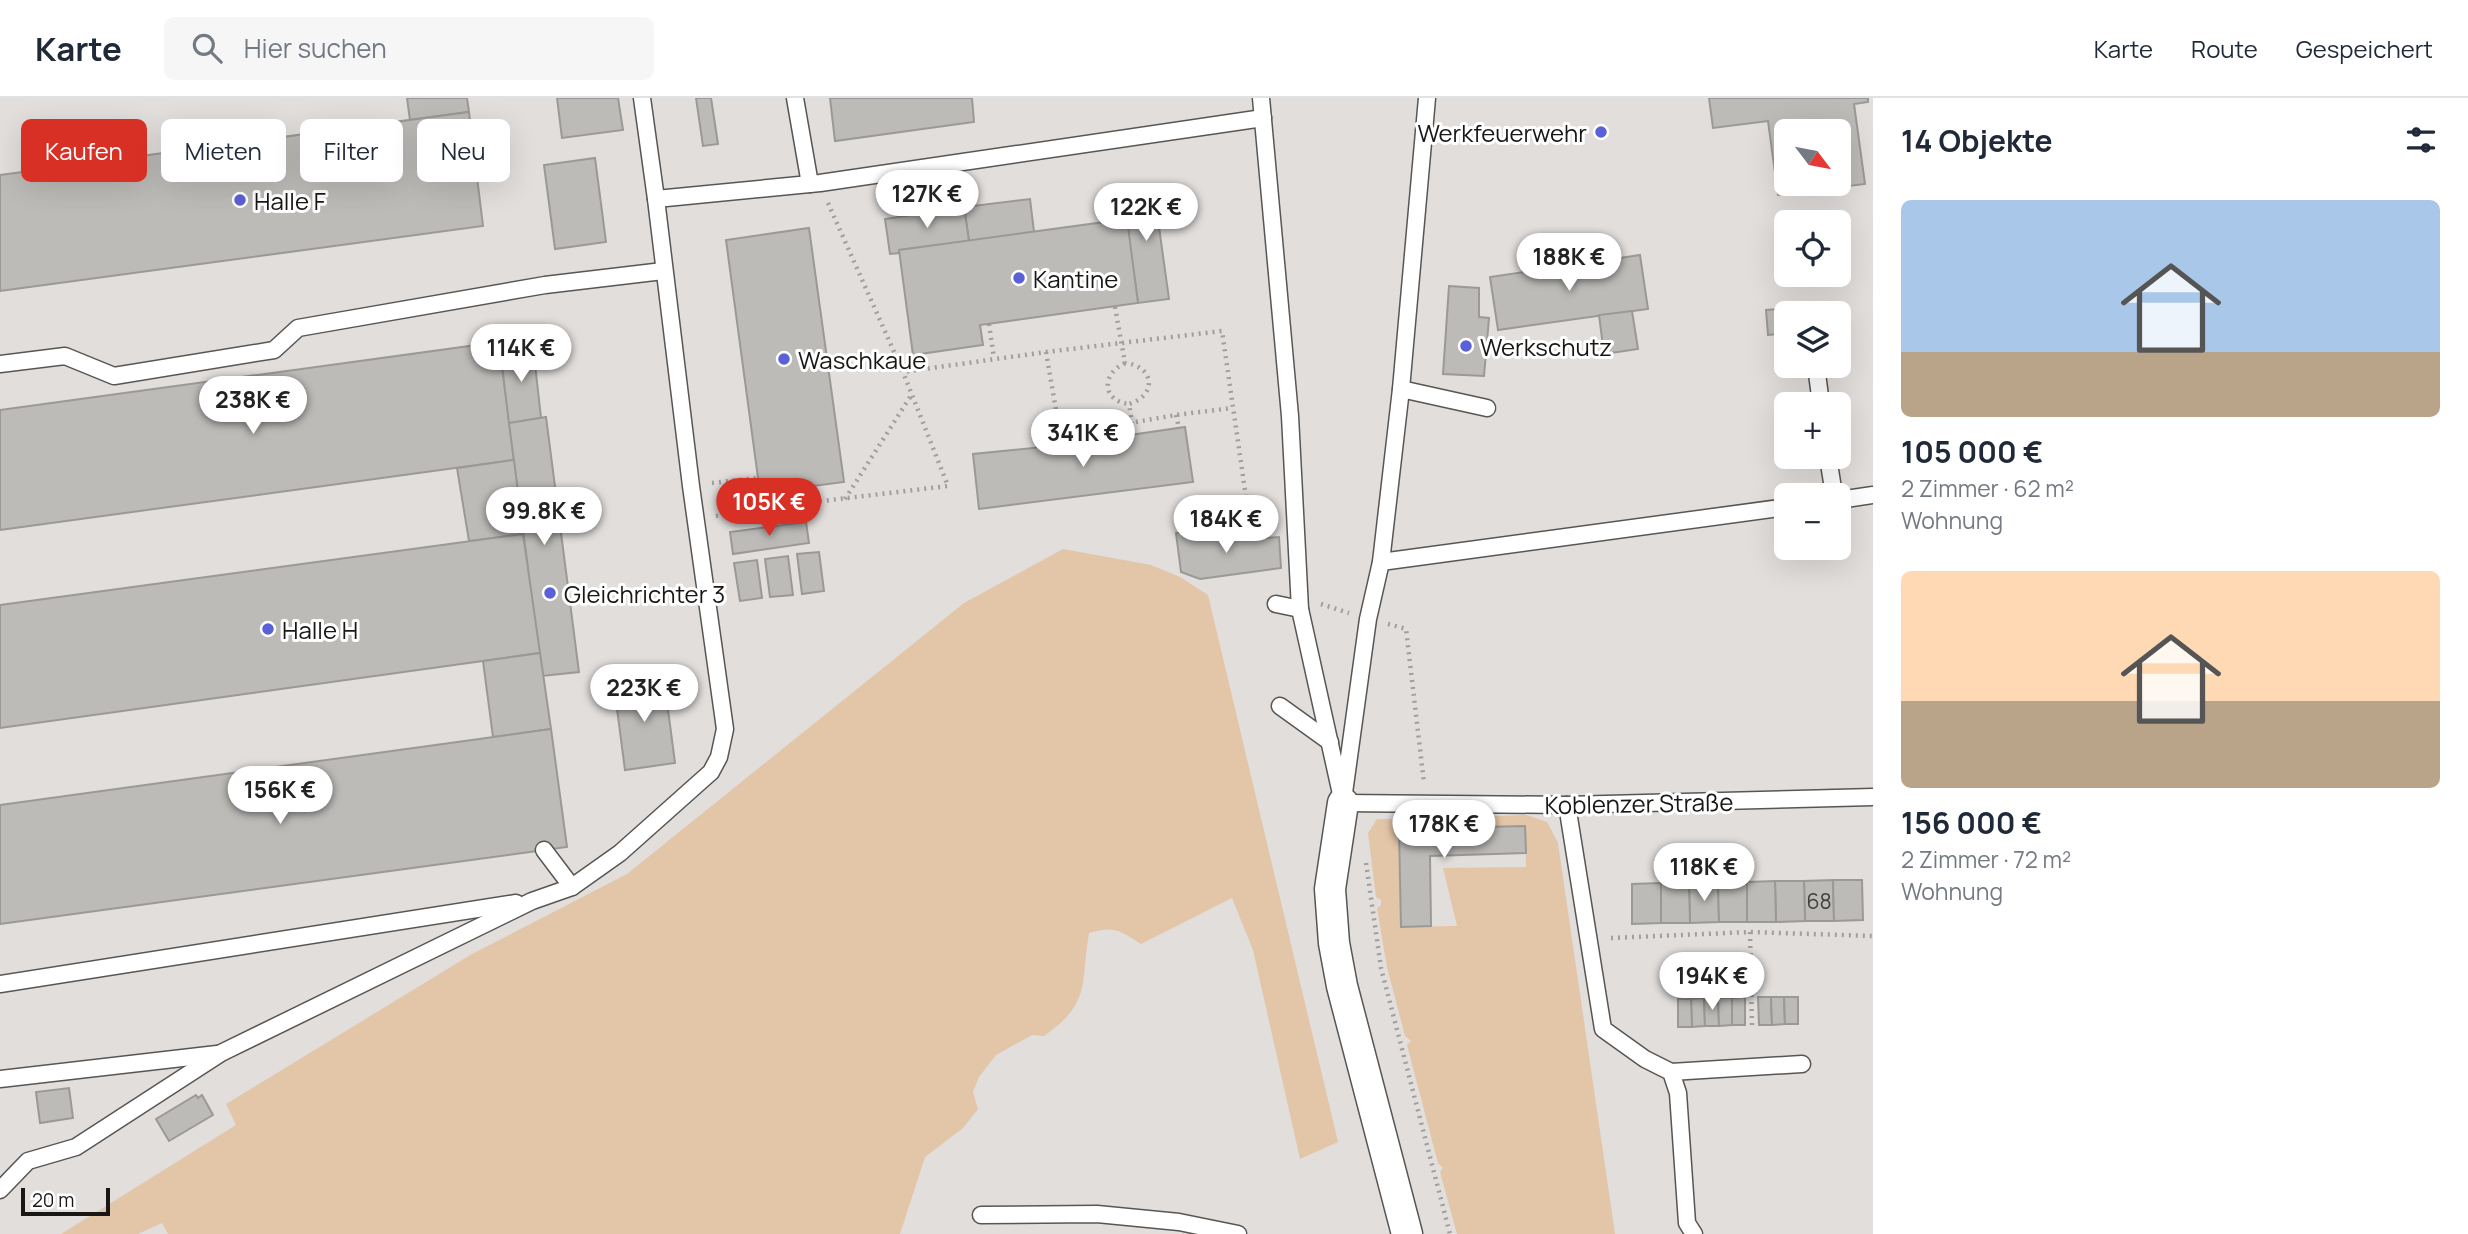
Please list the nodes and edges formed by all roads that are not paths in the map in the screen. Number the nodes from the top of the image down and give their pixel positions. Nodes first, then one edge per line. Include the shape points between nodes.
1 (642, 98) edge
2 (795, 98) edge
3 (1261, 98) edge
4 (1427, 98) edge
5 (1263, 118) junction
6 (815, 183) junction
7 (656, 199) junction
8 (663, 271) junction
9 (0, 364) edge
10 (1401, 389) junction
11 (1487, 408) dead end
12 (1873, 495) edge
13 (1851, 498) edge
14 (1774, 509) edge
15 (1381, 562) junction
16 (1300, 603) junction
17 (1276, 604) dead end
18 (1280, 706) dead end
19 (1330, 742) junction
20 (1873, 797) edge
21 (1343, 803) junction
22 (1567, 805) junction
23 (544, 850) dead end
24 (572, 887) junction
25 (533, 901) junction
26 (0, 984) edge
27 (221, 1053) junction
28 (1802, 1064) dead end
29 (1671, 1072) junction
30 (0, 1079) edge
31 (0, 1190) edge
32 (981, 1214) dead end
33 (1238, 1234) edge
34 (1407, 1234) edge
35 (1694, 1234) edge

1 - 7 lane
2 - 6 lane
3 - 5 lane
4 - 10 lane
5 - 6 lane
5 - 16 lane via 1290,416
6 - 7 lane
7 - 8 lane
8 - 9 lane via 494,293 298,328 274,350 114,376 65,356
8 - 24 lane via 725,729 711,772 620,853
10 - 11 lane
10 - 15 lane
12 - 13 lane
14 - 15 lane
15 - 21 lane via 1368,619
16 - 17 lane
16 - 19 lane
18 - 19 lane
19 - 21 lane
20 - 22 lane, Koblenzer Straße
21 - 22 lane, Koblenzer Straße
21 - 34 street via 1330,889 1334,943
22 - 29 lane via 1603,1029
23 - 24 lane
24 - 25 lane
25 - 26 lane
25 - 27 lane
27 - 30 lane
27 - 31 lane via 76,1147 28,1161
28 - 29 lane
29 - 35 lane via 1678,1093 1687,1223
32 - 33 lane via 1097,1214 1179,1222

